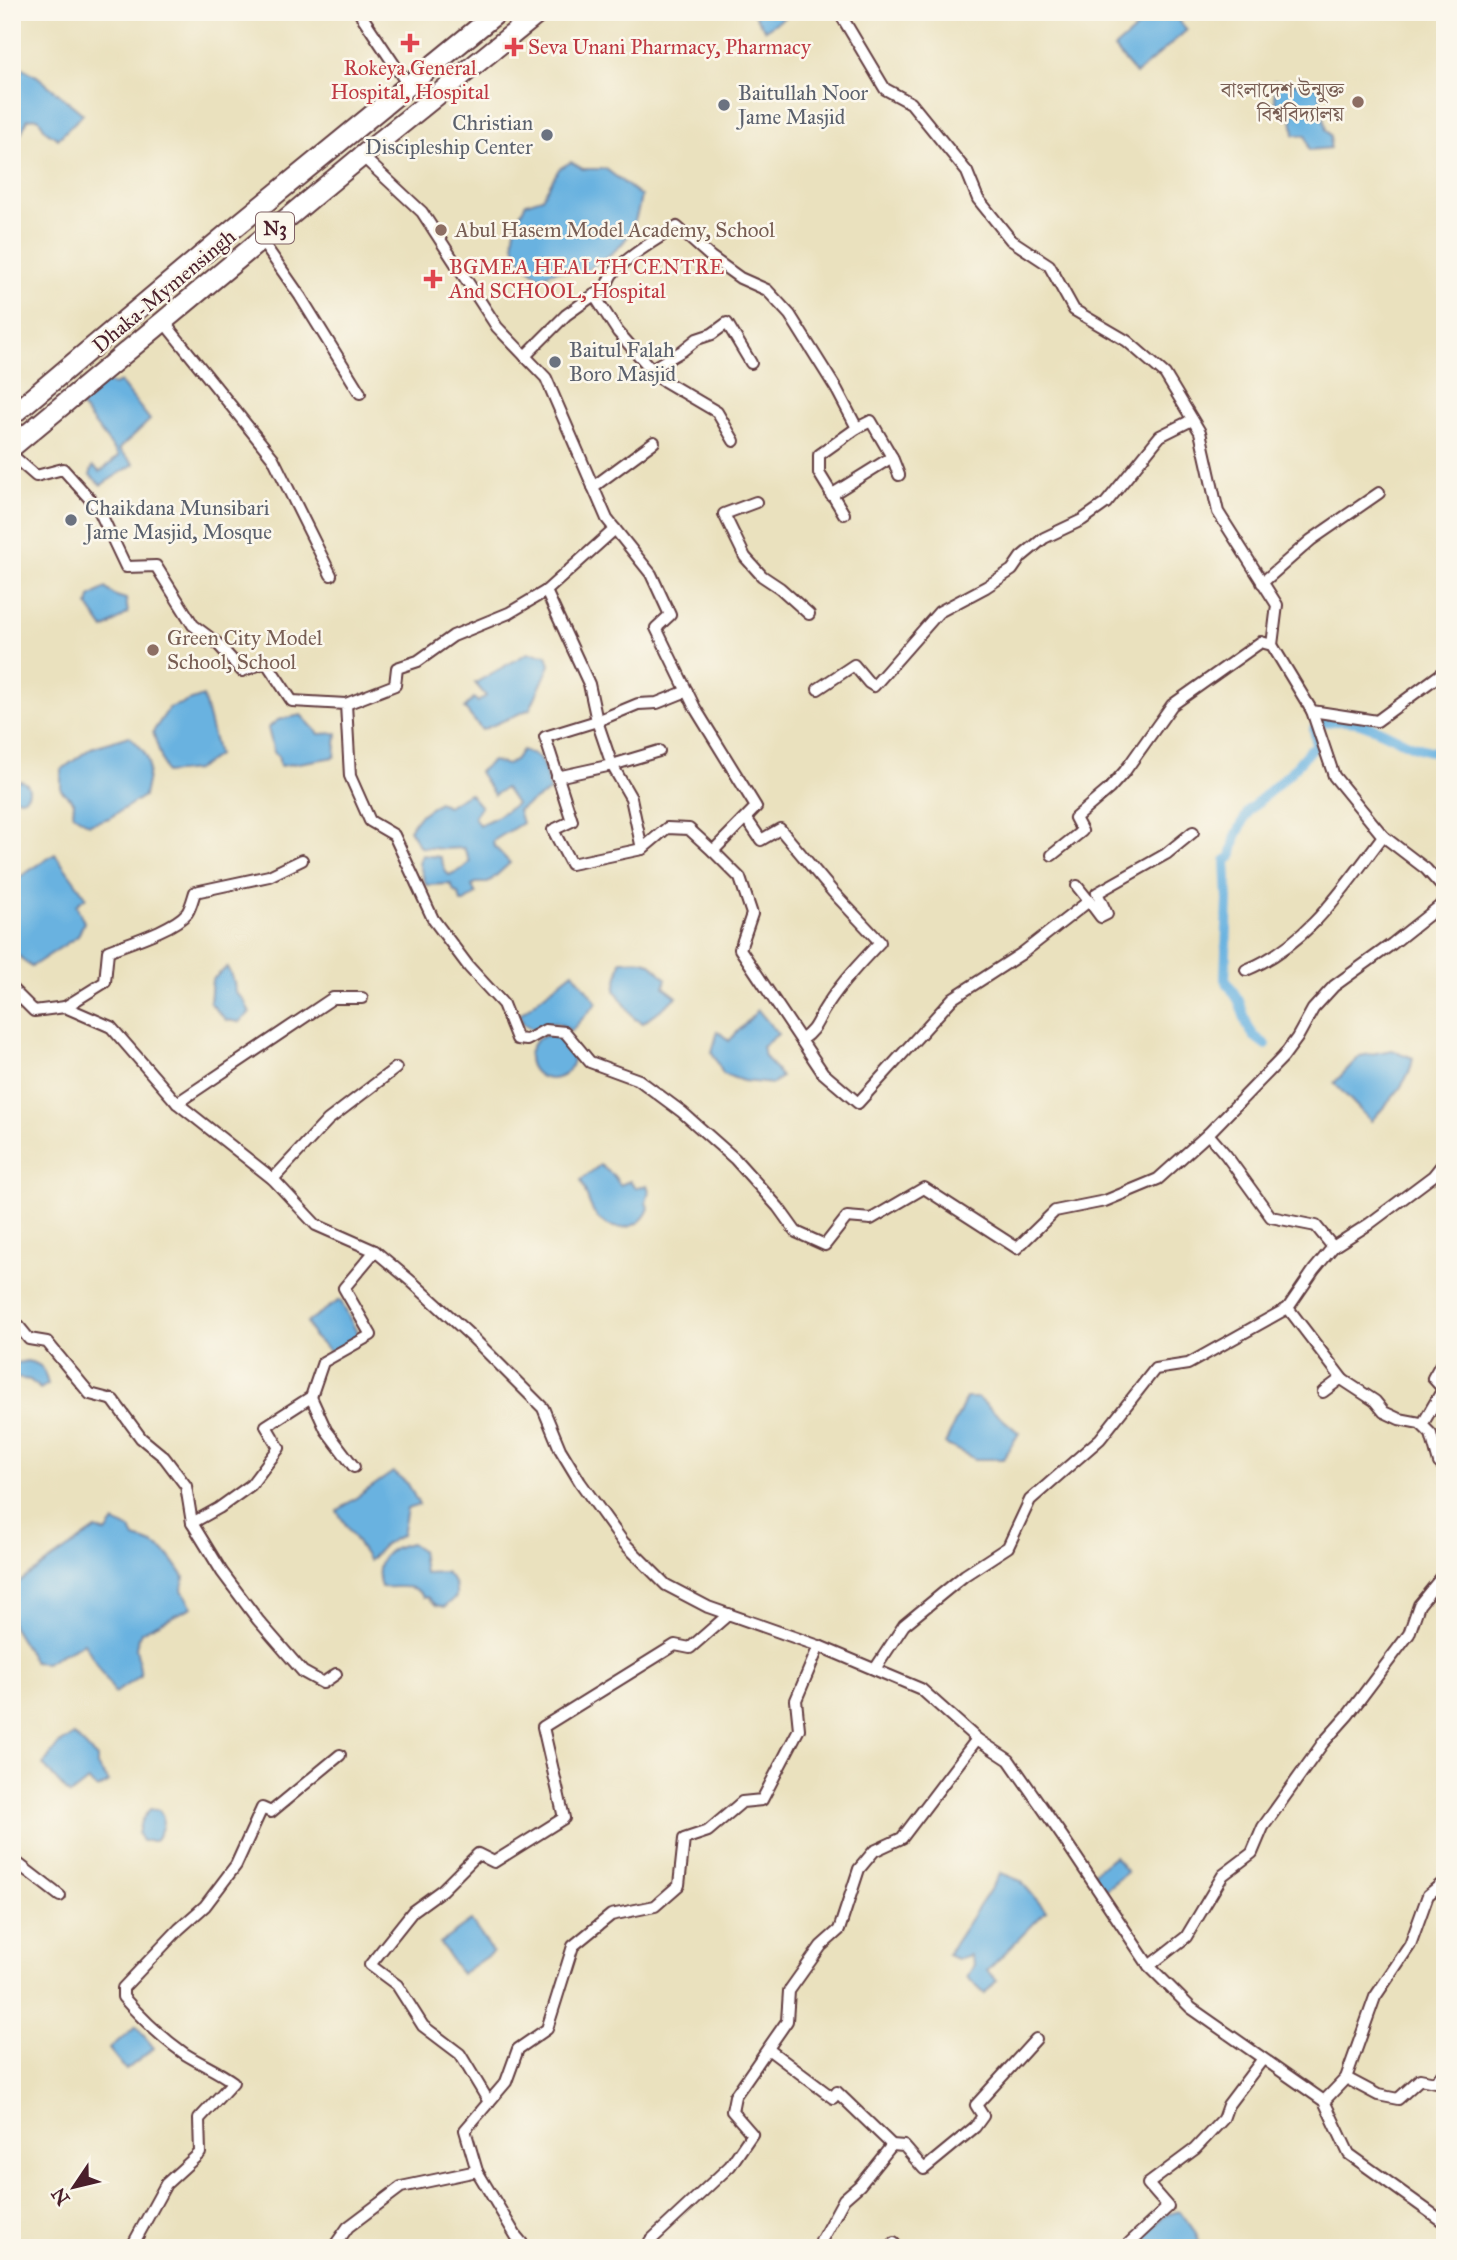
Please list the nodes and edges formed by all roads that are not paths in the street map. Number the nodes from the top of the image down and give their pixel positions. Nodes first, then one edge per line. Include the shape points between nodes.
1 (359, 12) edge
2 (498, 12) edge
3 (540, 12) edge
4 (839, 12) edge
5 (408, 85) junction
6 (362, 156) junction
7 (261, 240) junction
8 (594, 295) junction
9 (163, 321) junction
10 (525, 356) junction
11 (751, 363) dead end
12 (651, 369) junction
13 (360, 393) dead end
14 (12, 415) edge
15 (1192, 420) junction
16 (857, 428) junction
17 (734, 440) dead end
18 (654, 442) dead end
19 (12, 447) edge
20 (12, 455) edge
21 (892, 457) junction
22 (899, 475) dead end
23 (593, 487) junction
24 (1379, 493) dead end
25 (831, 495) junction
26 (756, 502) dead end
27 (844, 514) dead end
28 (615, 529) junction
29 (331, 575) dead end
30 (1262, 583) junction
31 (546, 592) junction
32 (808, 614) dead end
33 (1272, 645) junction
34 (1445, 671) edge
35 (818, 689) dead end
36 (687, 691) junction
37 (346, 704) junction
38 (1312, 711) junction
39 (597, 721) junction
40 (659, 751) dead end
41 (612, 765) junction
42 (556, 777) junction
43 (746, 818) junction
44 (1193, 832) dead end
45 (1383, 836) junction
46 (642, 849) junction
47 (713, 850) junction
48 (1052, 855) dead end
49 (302, 860) dead end
50 (1077, 886) dead end
51 (1445, 890) edge
52 (1089, 901) junction
53 (1445, 902) edge
54 (1246, 970) dead end
55 (12, 989) edge
56 (362, 998) dead end
57 (65, 1007) junction
58 (801, 1040) junction
59 (396, 1068) dead end
60 (177, 1103) junction
61 (1208, 1134) junction
62 (1445, 1161) edge
63 (273, 1179) junction
64 (1333, 1247) junction
65 (375, 1251) junction
66 (1288, 1308) junction
67 (13, 1320) edge
68 (1445, 1357) edge
69 (1343, 1380) junction
70 (1323, 1392) dead end
71 (311, 1397) junction
72 (1422, 1425) junction
73 (1445, 1466) edge
74 (354, 1467) dead end
75 (192, 1523) junction
76 (1445, 1573) edge
77 (729, 1614) junction
78 (818, 1646) junction
79 (875, 1670) junction
80 (336, 1674) dead end
81 (977, 1739) junction
82 (340, 1755) dead end
83 (12, 1859) edge
84 (1445, 1881) edge
85 (60, 1896) dead end
86 (1149, 1966) junction
87 (1036, 2039) dead end
88 (768, 2049) junction
89 (1262, 2060) junction
90 (1445, 2072) edge
91 (1346, 2078) junction
92 (1324, 2101) junction
93 (489, 2102) junction
94 (892, 2145) junction
95 (477, 2171) junction
96 (1445, 2223) edge
97 (821, 2241) dead end
98 (131, 2248) edge
99 (334, 2248) edge
100 (526, 2248) edge
101 (649, 2248) edge
102 (1124, 2248) edge

1 - 5 street
2 - 5 highway, N3
3 - 6 highway, Dhaka-Mymensingh / N3
4 - 15 street via 885,89 911,103 967,172 978,199 1012,240 1049,265 1074,310 1127,341 1165,374
5 - 14 highway, N3
6 - 7 highway, Dhaka-Mymensingh / N3
6 - 10 street via 422,212 497,327
7 - 9 highway, Dhaka-Mymensingh / N3
7 - 13 street
8 - 10 street via 566,315
8 - 12 street via 618,332
8 - 16 street via 605,290 619,268 677,227 740,278 767,290 790,315
9 - 19 highway, Dhaka-Mymensingh / N3
9 - 29 street via 273,458
10 - 23 street via 545,378
11 - 12 street via 727,323
12 - 17 street via 717,412
15 - 30 street via 1200,432 1218,512
15 - 35 street via 1160,436 1106,503 1044,538 1012,570 939,612 874,686 854,665
16 - 21 street via 871,421
16 - 25 street via 819,455 819,473
18 - 23 street
20 - 37 street via 36,476 63,469 98,508 126,567 156,566 192,625 217,643 242,671 266,662 292,701
21 - 22 street
21 - 25 street
23 - 28 street
24 - 30 street via 1311,540
25 - 27 street
26 - 32 street via 724,514 733,534 762,576
28 - 31 street
28 - 36 street via 651,574 670,615 656,628
30 - 33 street via 1277,605
31 - 37 street via 397,668 395,685
31 - 39 street via 589,684
33 - 38 street
33 - 48 street via 1261,642 1172,705 1110,789 1074,818 1082,831
34 - 38 street via 1377,721
36 - 39 street
36 - 43 street via 756,807
37 - 61 street via 350,776 370,821 394,835 433,919 503,1004 517,1039 527,1040 545,1030 565,1032 590,1062 639,1080 735,1159 796,1232 825,1245 848,1217 871,1219 924,1188 1017,1248 1055,1210 1105,1201 1158,1179
38 - 45 street via 1335,776
39 - 41 street
39 - 42 street via 545,737
40 - 41 street
41 - 42 street
41 - 46 street via 631,798
42 - 46 street via 572,821 553,830 571,864
43 - 47 street
43 - 58 street via 761,840 780,829 880,942 825,1007 813,1031
44 - 52 street via 1166,854 1097,893 1107,914 1101,917
45 - 51 street
45 - 54 street via 1325,912 1287,947
46 - 47 street via 667,828 689,829
47 - 58 street via 740,878 752,914 740,949
49 - 57 street via 269,876 195,892 181,918 108,951 105,982
50 - 52 street
52 - 58 street via 1021,954 953,998 858,1103 823,1073
53 - 61 street via 1334,986 1313,1009 1283,1057
55 - 57 street via 34,1011
56 - 60 street via 333,998
57 - 60 street via 111,1027
59 - 63 street via 328,1120
60 - 63 street
61 - 64 street via 1271,1217 1316,1226
62 - 64 street via 1433,1176
63 - 65 street via 316,1225
64 - 66 street
65 - 71 street via 344,1288 371,1335 323,1362
65 - 77 street via 543,1408 580,1482 623,1542 666,1585
66 - 69 street
66 - 79 street via 1188,1364 1155,1369 1100,1439 1030,1500 1008,1547 904,1625
67 - 75 street via 29,1339 47,1342 90,1394 113,1401 141,1438 164,1457 186,1486
68 - 72 street via 1433,1378 1443,1389
69 - 70 street
69 - 72 street via 1384,1412
71 - 74 street via 326,1430
71 - 75 street via 266,1426 279,1448 251,1485
72 - 73 street via 1431,1434 1439,1463
75 - 80 street via 222,1573 303,1672 323,1683
76 - 86 street via 1419,1605 1409,1634 1263,1827 1252,1853 1223,1875 1186,1937
77 - 78 street
77 - 93 street via 690,1648 675,1645 543,1727 564,1818 494,1862 478,1854 413,1911 370,1965 397,1985 424,2026 460,2054
78 - 79 street
78 - 93 street via 796,1700 799,1729 762,1800 742,1802 708,1831 684,1839 679,1885 655,1906 611,1915 573,1946 547,2029 518,2049 506,2082
79 - 81 street via 921,1689
81 - 86 street via 1009,1760
81 - 88 street via 902,1838 874,1851 859,1869 839,1930 821,1946 789,1991 787,2021
82 - 98 street via 271,1812 262,1808 236,1865 205,1906 124,1988 123,1997 147,2025 233,2082 199,2119 200,2153 166,2184
83 - 85 street
84 - 91 street via 1428,1895 1410,1945 1375,1997
86 - 89 street via 1191,2008
87 - 94 street via 976,2105 983,2116 975,2127 923,2169 904,2146
88 - 94 street via 832,2098 837,2092
88 - 101 street via 735,2096 732,2111 752,2134 730,2166 650,2241
89 - 92 street
89 - 102 street via 1228,2105 1223,2119 1195,2149 1148,2183 1168,2207
90 - 91 street via 1435,2082 1420,2079 1398,2099 1378,2095
91 - 92 street
92 - 96 street via 1349,2154
93 - 95 street via 465,2130
94 - 97 street via 844,2199
95 - 99 street via 401,2187 348,2227
95 - 100 street

